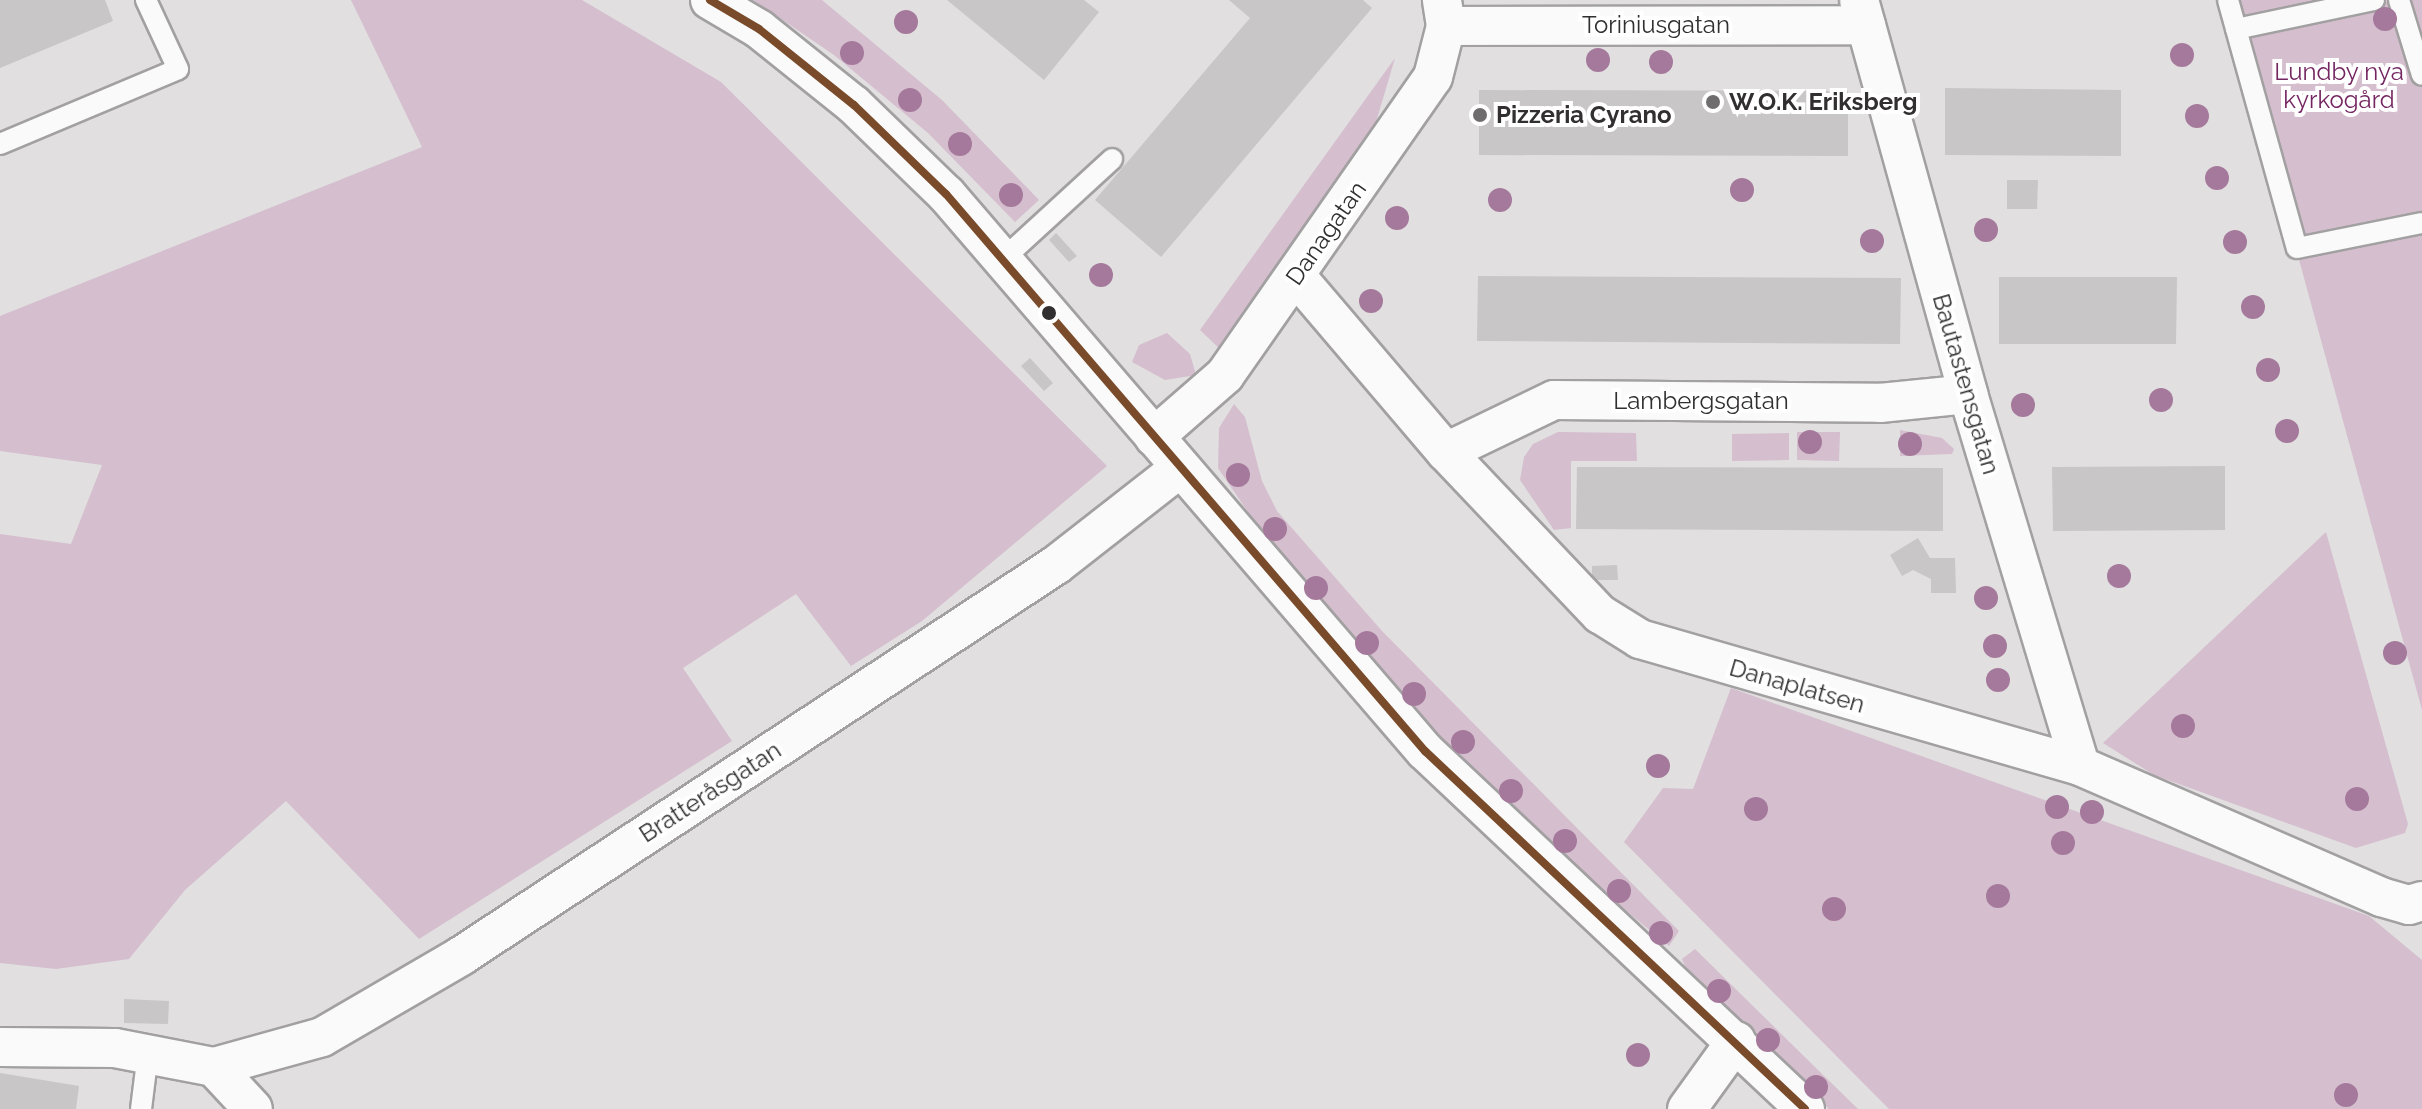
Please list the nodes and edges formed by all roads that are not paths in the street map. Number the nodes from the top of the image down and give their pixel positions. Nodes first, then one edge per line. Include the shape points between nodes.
1 (146, 0) edge
2 (710, 0) edge
3 (2228, 0) edge
4 (2374, 0) edge
5 (2399, 0) edge
6 (1444, 13) edge
7 (1863, 13) edge
8 (2236, 29) junction
9 (2422, 75) edge
10 (0, 144) edge
11 (1112, 159) dead end
12 (2422, 223) edge
13 (1003, 259) junction
14 (1296, 276) junction
15 (1968, 394) junction
16 (1154, 437) junction
17 (1446, 452) junction
18 (1180, 468) junction
19 (2080, 766) junction
20 (2422, 901) edge
21 (1736, 1041) junction
22 (0, 1047) edge
23 (148, 1053) junction
24 (214, 1067) junction
25 (141, 1109) edge
26 (253, 1109) edge
27 (1687, 1109) edge
28 (1805, 1109) edge

1 - 10 lane via 178,69
2 - 13 street via 759,29 854,105
3 - 8 lane
4 - 8 lane
5 - 9 lane
6 - 7 street, Toriniusgatan
6 - 14 street, Danagatan via 1433,77
7 - 15 street, Bautastensgatan
8 - 12 lane via 2297,248
11 - 13 lane
13 - 16 street
14 - 16 street, Danagatan via 1225,375
14 - 17 street, Danaplatsen
15 - 17 street, Lambergsgatan via 1880,403 1554,400
15 - 19 street, Bautastensgatan
16 - 18 street
17 - 19 street, Danaplatsen via 1600,614 1640,639
18 - 21 street via 1425,751
18 - 24 street, Bratteråsgatan via 1056,565 461,956 322,1037
19 - 20 street, Danaplatsen via 2381,897 2409,905
21 - 27 street
21 - 28 street
22 - 23 street, Bratteråsgatan
23 - 24 street, Bratteråsgatan
23 - 25 lane
24 - 26 street

